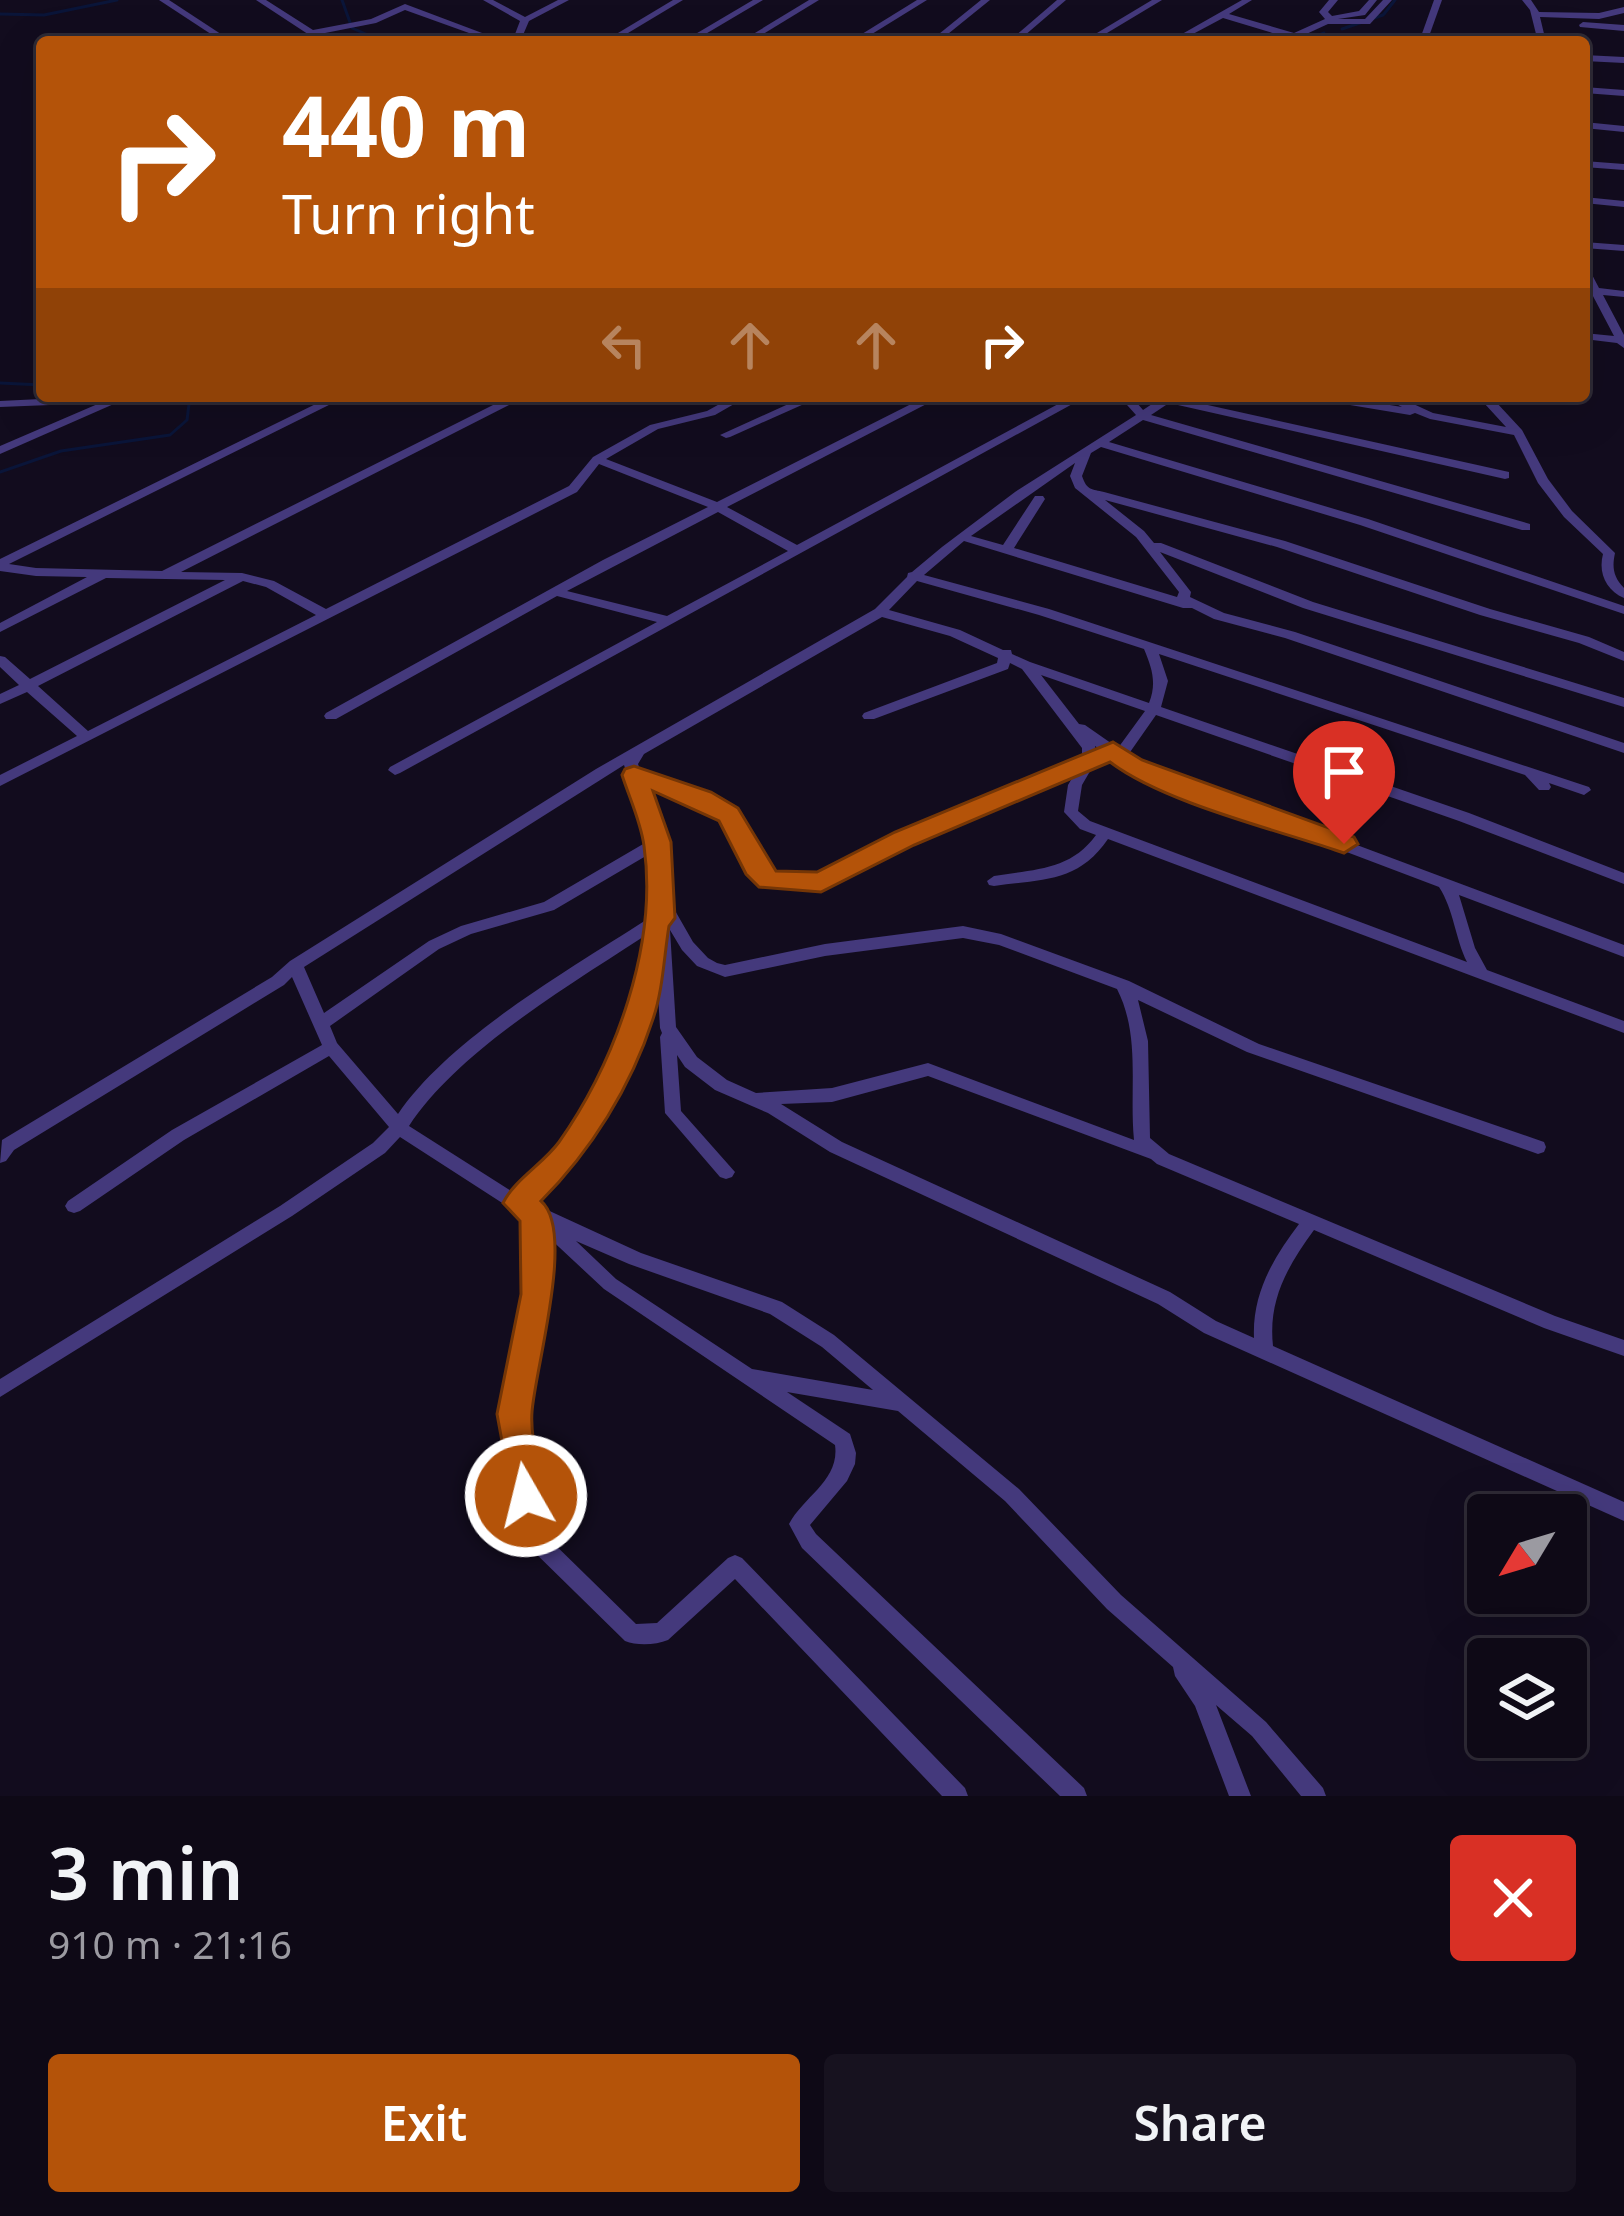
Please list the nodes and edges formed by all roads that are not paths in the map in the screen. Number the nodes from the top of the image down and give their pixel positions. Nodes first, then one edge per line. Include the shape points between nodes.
1 (163, 0) edge
2 (260, 0) edge
3 (487, 0) edge
4 (565, 0) edge
5 (680, 0) edge
6 (759, 0) edge
7 (815, 0) edge
8 (923, 0) edge
9 (986, 0) edge
10 (1062, 0) edge
11 (1158, 0) edge
12 (1248, 0) edge
13 (1334, 0) edge
14 (1348, 0) edge
15 (1359, 0) edge
16 (1372, 0) edge
17 (1388, 0) edge
18 (1438, 0) edge
19 (1526, 0) edge
20 (1624, 10) edge
21 (1223, 15) junction
22 (1338, 17) junction
23 (1536, 18) junction
24 (525, 20) junction
25 (1624, 28) edge
26 (312, 33) junction
27 (220, 36) edge
28 (317, 36) edge
29 (485, 36) edge
30 (518, 36) edge
31 (618, 36) edge
32 (696, 36) edge
33 (754, 36) edge
34 (863, 36) edge
35 (941, 36) edge
36 (1019, 36) edge
37 (1096, 36) edge
38 (1183, 36) edge
39 (1278, 36) edge
40 (1298, 36) edge
41 (1425, 36) edge
42 (1540, 36) edge
43 (1590, 58) edge
44 (1624, 60) edge
45 (1590, 90) edge
46 (1624, 93) edge
47 (1590, 126) edge
48 (1624, 129) edge
49 (1590, 164) edge
50 (1624, 167) edge
51 (1590, 201) edge
52 (1624, 204) edge
53 (1590, 245) edge
54 (1624, 248) edge
55 (1590, 281) edge
56 (1595, 291) junction
57 (1624, 294) edge
58 (1590, 336) edge
59 (1623, 342) edge
60 (36, 402) edge
61 (114, 402) edge
62 (329, 402) edge
63 (507, 402) dead end
64 (731, 402) edge
65 (802, 402) edge
66 (924, 402) edge
67 (1071, 402) edge
68 (1130, 402) edge
69 (1164, 402) edge
70 (1187, 402) edge
71 (1349, 402) edge
72 (1401, 402) edge
73 (1490, 402) edge
74 (0, 404) edge
75 (1143, 416) junction
76 (1430, 416) junction
77 (1518, 432) junction
78 (726, 435) dead end
79 (1093, 447) junction
80 (0, 450) edge
81 (597, 459) junction
82 (1504, 475) dead end
83 (1092, 493) junction
84 (1039, 499) dead end
85 (718, 507) junction
86 (1526, 527) dead end
87 (1140, 534) junction
88 (963, 537) junction
89 (1007, 549) junction
90 (798, 551) junction
91 (0, 565) edge
92 (106, 572) junction
93 (164, 575) junction
94 (242, 577) junction
95 (912, 577) junction
96 (556, 592) junction
97 (1624, 594) edge
98 (1202, 610) junction
99 (1624, 610) edge
100 (880, 612) junction
101 (323, 613) junction
102 (669, 621) junction
103 (0, 628) edge
104 (1150, 650) junction
105 (1006, 653) junction
106 (1624, 657) edge
107 (0, 660) edge
108 (1025, 665) junction
109 (30, 685) junction
110 (0, 700) edge
111 (1624, 704) edge
112 (1155, 710) junction
113 (331, 716) dead end
114 (869, 716) dead end
115 (1067, 718) junction
116 (85, 736) junction
117 (1624, 748) edge
118 (637, 754) junction
119 (1116, 755) junction
120 (1085, 763) junction
121 (395, 770) dead end
122 (1530, 772) junction
123 (634, 775) junction
124 (0, 781) edge
125 (1544, 787) dead end
126 (1584, 790) dead end
127 (1105, 832) junction
128 (658, 842) junction
129 (1624, 878) edge
130 (994, 881) dead end
131 (1444, 883) junction
132 (661, 896) junction
133 (659, 920) junction
134 (1624, 951) edge
135 (295, 965) junction
136 (1482, 971) junction
137 (1123, 985) junction
138 (320, 1024) junction
139 (1624, 1027) edge
140 (668, 1028) junction
141 (331, 1047) junction
142 (755, 1098) junction
143 (398, 1126) junction
144 (1538, 1147) dead end
145 (0, 1156) edge
146 (1163, 1159) junction
147 (726, 1172) dead end
148 (74, 1206) dead end
149 (527, 1209) junction
150 (1310, 1222) junction
151 (1624, 1348) edge
152 (1264, 1351) junction
153 (741, 1375) junction
154 (0, 1389) edge
155 (901, 1403) junction
156 (1624, 1511) edge
157 (1168, 1649) junction
158 (1259, 1730) junction
159 (1234, 1772) junction
160 (957, 1796) edge
161 (1076, 1796) edge
162 (1230, 1796) edge
163 (1240, 1796) edge
164 (1303, 1796) edge
165 (1315, 1796) edge

1 - 27 street
2 - 26 street
3 - 24 street
4 - 24 street
5 - 31 street
6 - 32 street
7 - 33 street
8 - 34 street
9 - 35 street
10 - 36 street
11 - 37 street
12 - 21 street
13 - 22 street via 1323,12
14 - 22 street
15 - 22 street
16 - 22 street via 1365,12
17 - 22 street via 1367,22
18 - 41 street
19 - 23 street
20 - 23 street
21 - 38 street
21 - 39 street
22 - 40 street
23 - 25 street
23 - 42 street
24 - 30 street
26 - 28 street
26 - 29 street via 405,7
43 - 44 street
45 - 46 street
47 - 48 street
49 - 50 street
51 - 52 street
53 - 54 street
55 - 56 street
56 - 57 street
56 - 59 street
58 - 59 street
60 - 74 street
61 - 80 street
62 - 91 street
63 - 93 street
64 - 81 street via 654,427
65 - 78 street
66 - 85 street
67 - 90 street
68 - 75 street
69 - 75 street
70 - 82 street
71 - 76 street
72 - 76 street
73 - 77 street
75 - 79 street
75 - 86 street
76 - 77 street
77 - 97 street via 1542,480 1609,553 1610,582
79 - 83 street via 1076,476
79 - 88 street
79 - 99 street via 1385,528
81 - 85 street
81 - 101 street via 573,489
83 - 87 street
83 - 106 street via 1281,544
84 - 89 street
85 - 90 street
85 - 96 street
87 - 98 street via 1172,571 1183,599
87 - 111 street via 1308,604
88 - 89 street
88 - 95 street
89 - 98 street
90 - 102 street
91 - 92 street
92 - 93 street
92 - 103 street
93 - 94 street
94 - 101 street
94 - 109 street
95 - 100 street
95 - 104 street
96 - 102 street
96 - 113 street
98 - 117 street
100 - 105 street
100 - 118 street
101 - 116 street
102 - 121 street
104 - 112 street via 1161,667
104 - 122 street
105 - 108 street
105 - 114 street via 1003,666
107 - 109 street
108 - 112 street
108 - 115 street
109 - 110 street
109 - 116 street
112 - 119 street
112 - 129 street
115 - 119 street
115 - 120 street via 1090,747
116 - 124 street
118 - 123 street
118 - 135 street
119 - 120 street
119 - 131 street
120 - 123 street via 807,883 769,880 729,814
120 - 127 street via 1071,812
122 - 125 street
122 - 126 street
123 - 128 street
127 - 130 street via 1066,870
127 - 136 street
128 - 132 street
128 - 138 street via 549,906 434,946
131 - 134 street
131 - 136 street via 1454,894 1468,955
132 - 133 street
132 - 137 street via 688,950 709,968 962,932
133 - 140 street
133 - 143 street via 472,1053 423,1092
133 - 149 street via 639,1018 598,1107
135 - 138 street
135 - 145 street
136 - 139 street
137 - 144 street via 1253,1048
137 - 146 street via 1141,1035 1142,1142
138 - 141 street
140 - 142 street via 691,1062
140 - 147 street via 673,1113
141 - 143 street
141 - 148 street
142 - 146 street via 832,1095 936,1071
142 - 152 street via 836,1147
143 - 149 street
143 - 154 street via 285,1211
146 - 150 street
149 - 153 street via 610,1283
149 - 155 street via 776,1308
149 - 160 street via 537,1294 514,1414 532,1536 632,1634 661,1634 735,1565
150 - 151 street
150 - 152 street via 1258,1317
152 - 156 street
153 - 155 street
153 - 161 street via 843,1440 850,1456 799,1524 809,1541
155 - 157 street via 1012,1495
157 - 158 street
157 - 159 street via 1203,1700
158 - 164 street
158 - 165 street
159 - 162 street
159 - 163 street

